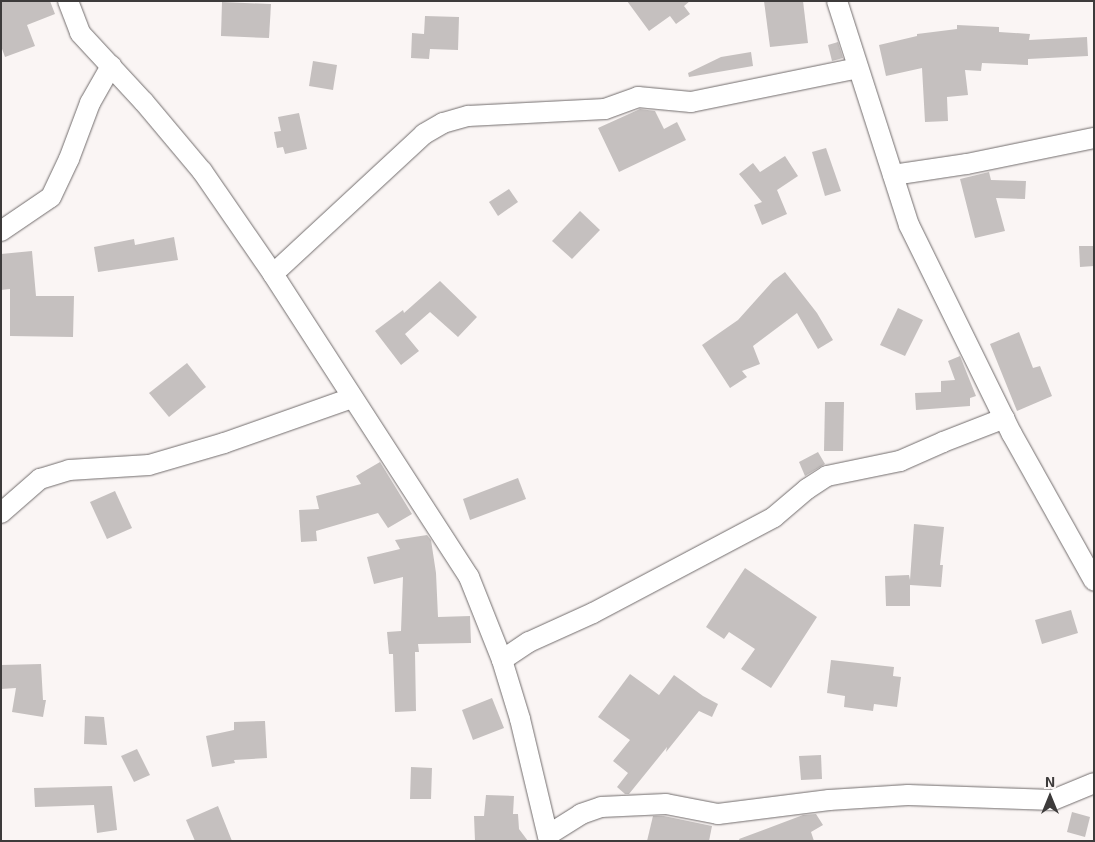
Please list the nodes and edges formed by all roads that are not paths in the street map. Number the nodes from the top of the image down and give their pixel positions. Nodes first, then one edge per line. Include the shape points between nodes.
1 (68, 1) edge
2 (837, 1) edge
3 (111, 66) junction
4 (858, 68) junction
5 (1094, 138) edge
6 (893, 175) junction
7 (1, 230) edge
8 (273, 274) junction
9 (352, 398) junction
10 (1004, 418) junction
11 (1, 512) edge
12 (1094, 581) edge
13 (502, 660) junction
14 (1094, 783) edge
15 (548, 838) edge

1 - 3 street via 80,33
2 - 4 street
3 - 7 street via 90,103 51,197
3 - 8 street via 202,171
4 - 6 street
4 - 8 street via 691,102 638,97 605,109 468,116 443,123 424,134
5 - 6 street via 967,164
6 - 10 street via 910,225
8 - 9 street
9 - 11 street via 224,443 149,465 69,470 40,479
9 - 13 street via 469,577
10 - 12 street
10 - 13 street via 900,461 828,476 774,517 592,613 529,642
13 - 15 street via 520,719
14 - 15 street via 1053,800 908,795 829,800 718,814 666,804 610,806 581,814

